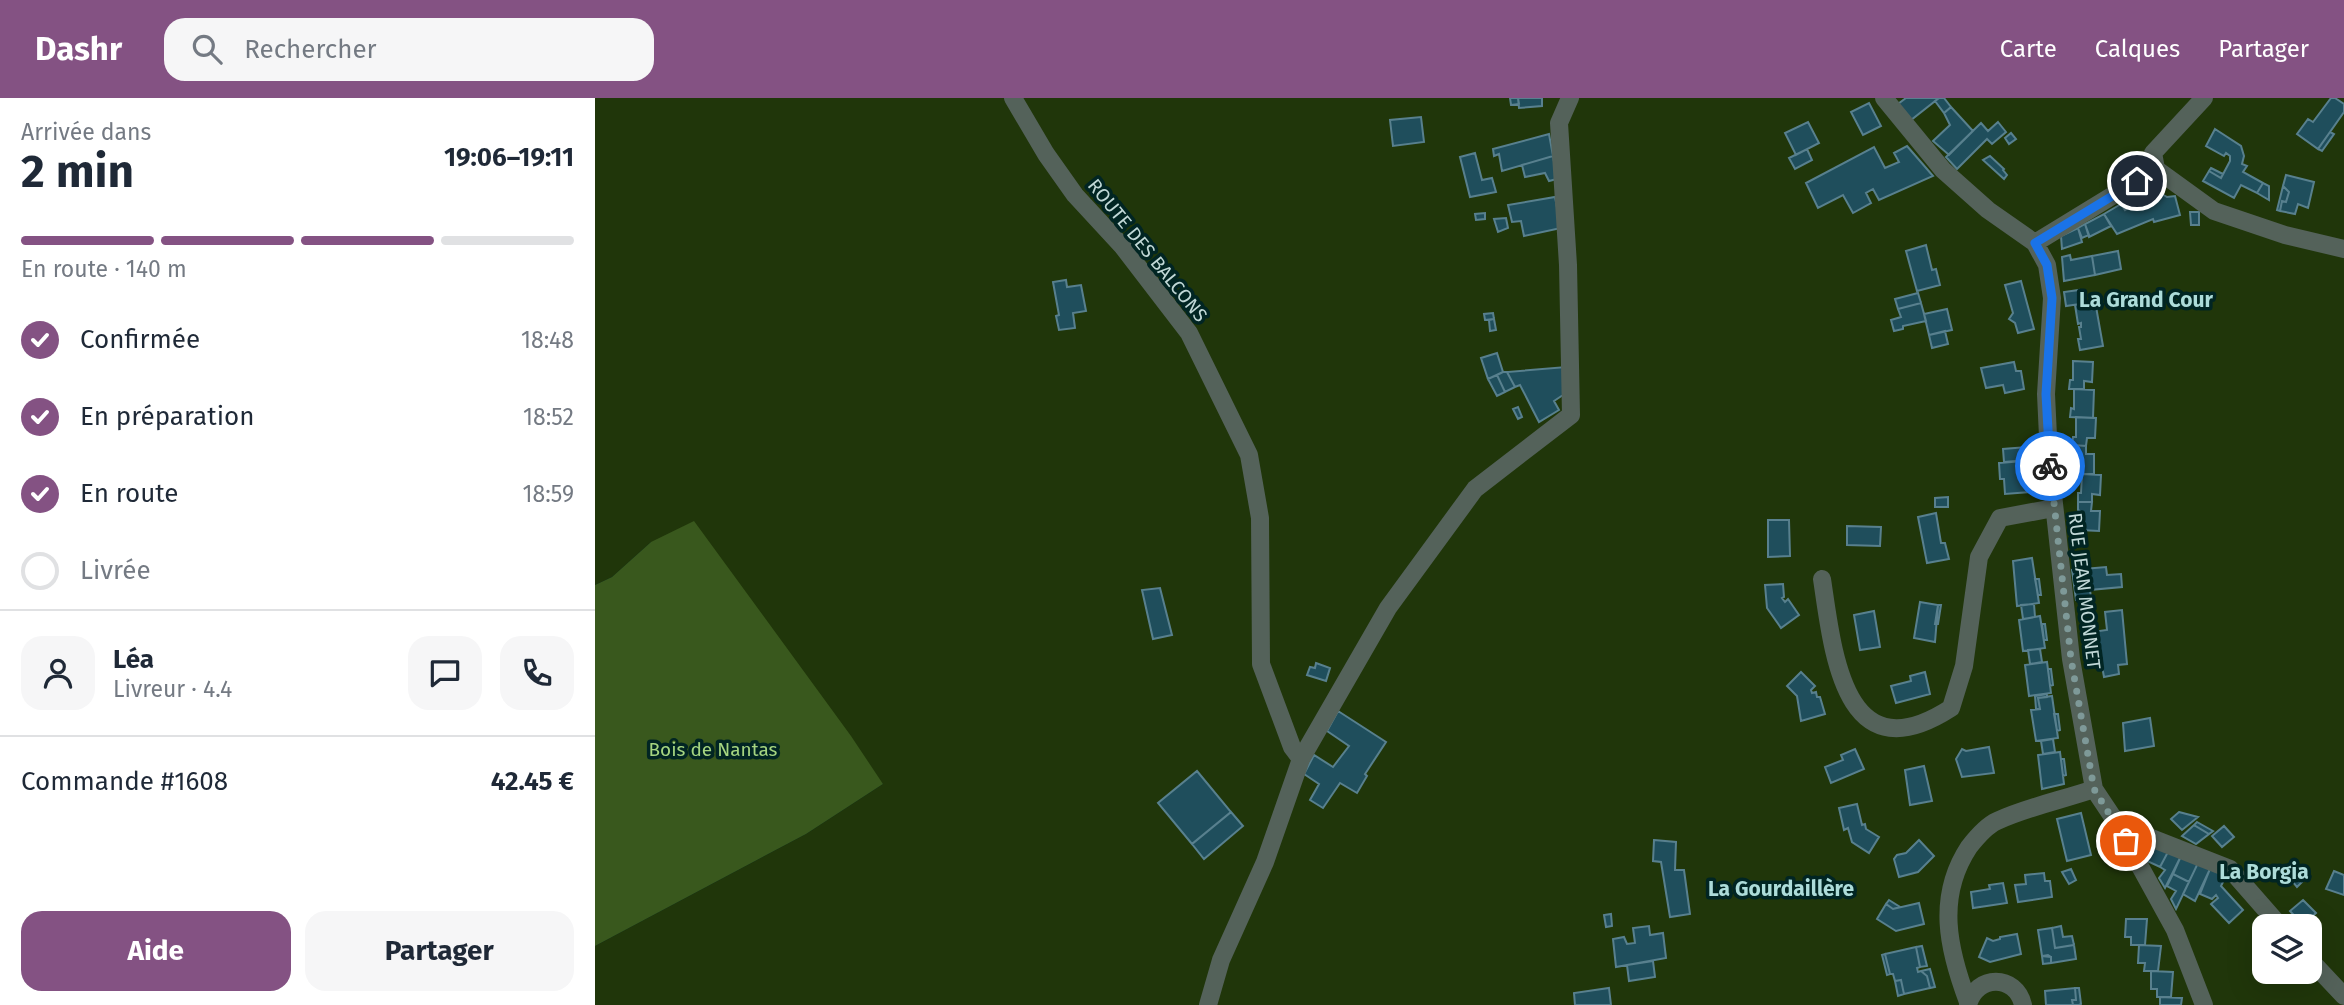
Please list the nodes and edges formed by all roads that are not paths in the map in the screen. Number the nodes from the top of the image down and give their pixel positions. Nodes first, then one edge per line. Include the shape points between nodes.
1 (1013, 98) edge
2 (1570, 98) edge
3 (1884, 98) edge
4 (2204, 98) edge
5 (2155, 169) junction
6 (2035, 243) junction
7 (2344, 249) edge
8 (2054, 508) junction
9 (1822, 579) dead end
10 (1301, 759) junction
11 (2094, 789) junction
12 (2114, 819) junction
13 (2269, 914) edge
14 (2322, 973) edge
15 (2344, 996) edge
16 (1968, 1003) edge
17 (1208, 1005) edge
18 (2023, 1005) edge
19 (2204, 1005) edge

1 - 10 street, ROUTE DES BALCONS via 1076,195 1189,332 1249,455 1260,518 1261,664 1291,747
2 - 10 street via 1559,123 1571,415 1475,489 1388,608
3 - 6 street via 1944,170 1988,210
4 - 5 street via 2153,153
5 - 6 street
5 - 7 street via 2214,211
6 - 8 street, RUE JEAN MONNET via 2047,265 2052,298 2046,394
8 - 9 street via 2000,518 1979,557 1964,666 1951,708 1929,722 1902,730 1877,725 1852,704 1833,657
8 - 11 street, RUE JEAN MONNET via 2071,659
10 - 17 street via 1265,862 1221,960
11 - 12 street, RUE JEAN MONNET
11 - 16 street via 1994,822 1960,861 1950,887 1948,912 1951,946
12 - 13 street via 2230,869
12 - 19 street, RUE JEAN MONNET via 2175,930
14 - 15 street
16 - 18 street via 1980,985 1999,981 2017,990

